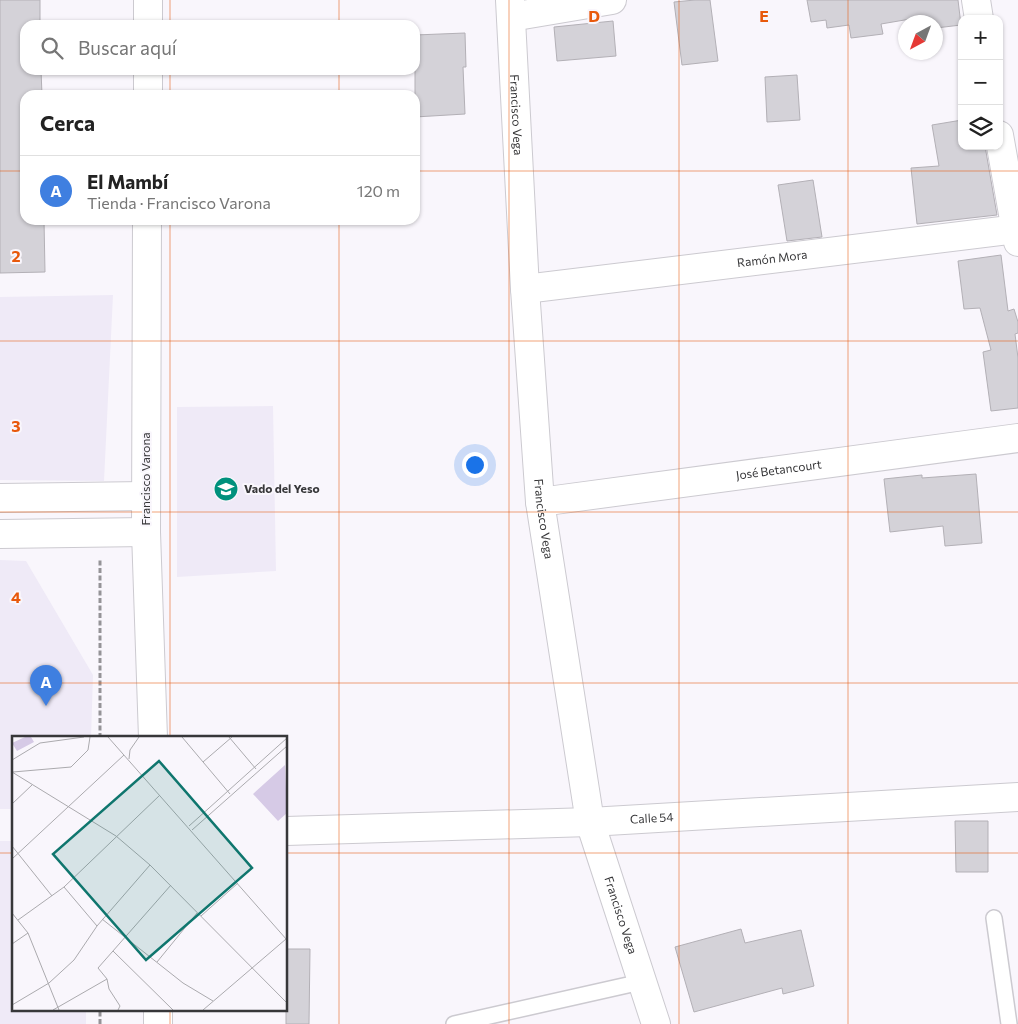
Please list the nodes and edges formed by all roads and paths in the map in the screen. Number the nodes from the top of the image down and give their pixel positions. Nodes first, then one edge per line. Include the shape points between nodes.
1 (148, 0) edge
2 (612, 0) edge
3 (976, 0) edge
4 (511, 9) edge
5 (978, 15) edge
6 (148, 20) edge
7 (148, 75) edge
8 (148, 90) edge
9 (1002, 150) edge
10 (147, 225) edge
11 (1017, 233) edge
12 (525, 289) junction
13 (1018, 438) edge
14 (146, 496) junction
15 (0, 498) edge
16 (540, 502) junction
17 (146, 532) junction
18 (100, 533) junction
19 (0, 534) edge
20 (100, 736) edge
21 (153, 736) edge
22 (1018, 797) edge
23 (590, 822) junction
24 (288, 831) edge
25 (994, 918) dead end
26 (641, 982) junction
27 (454, 1024) edge
28 (656, 1024) edge
29 (1009, 1024) edge

1 - 6 street
2 - 4 street
3 - 5 street
4 - 12 street, Francisco Vega
7 - 8 street
9 - 11 street
10 - 14 street, Francisco Varona
11 - 12 street, Ramón Mora
12 - 16 street, Francisco Vega
13 - 16 street, José Betancourt
14 - 15 street
14 - 17 street, Francisco Varona
16 - 23 street, Francisco Vega
17 - 18 street
17 - 21 street, Francisco Varona
18 - 19 street
18 - 20 path
22 - 23 street, Calle 54
23 - 24 street, Calle 54
23 - 26 street, Francisco Vega
25 - 29 lane
26 - 27 lane
26 - 28 street, Francisco Vega

